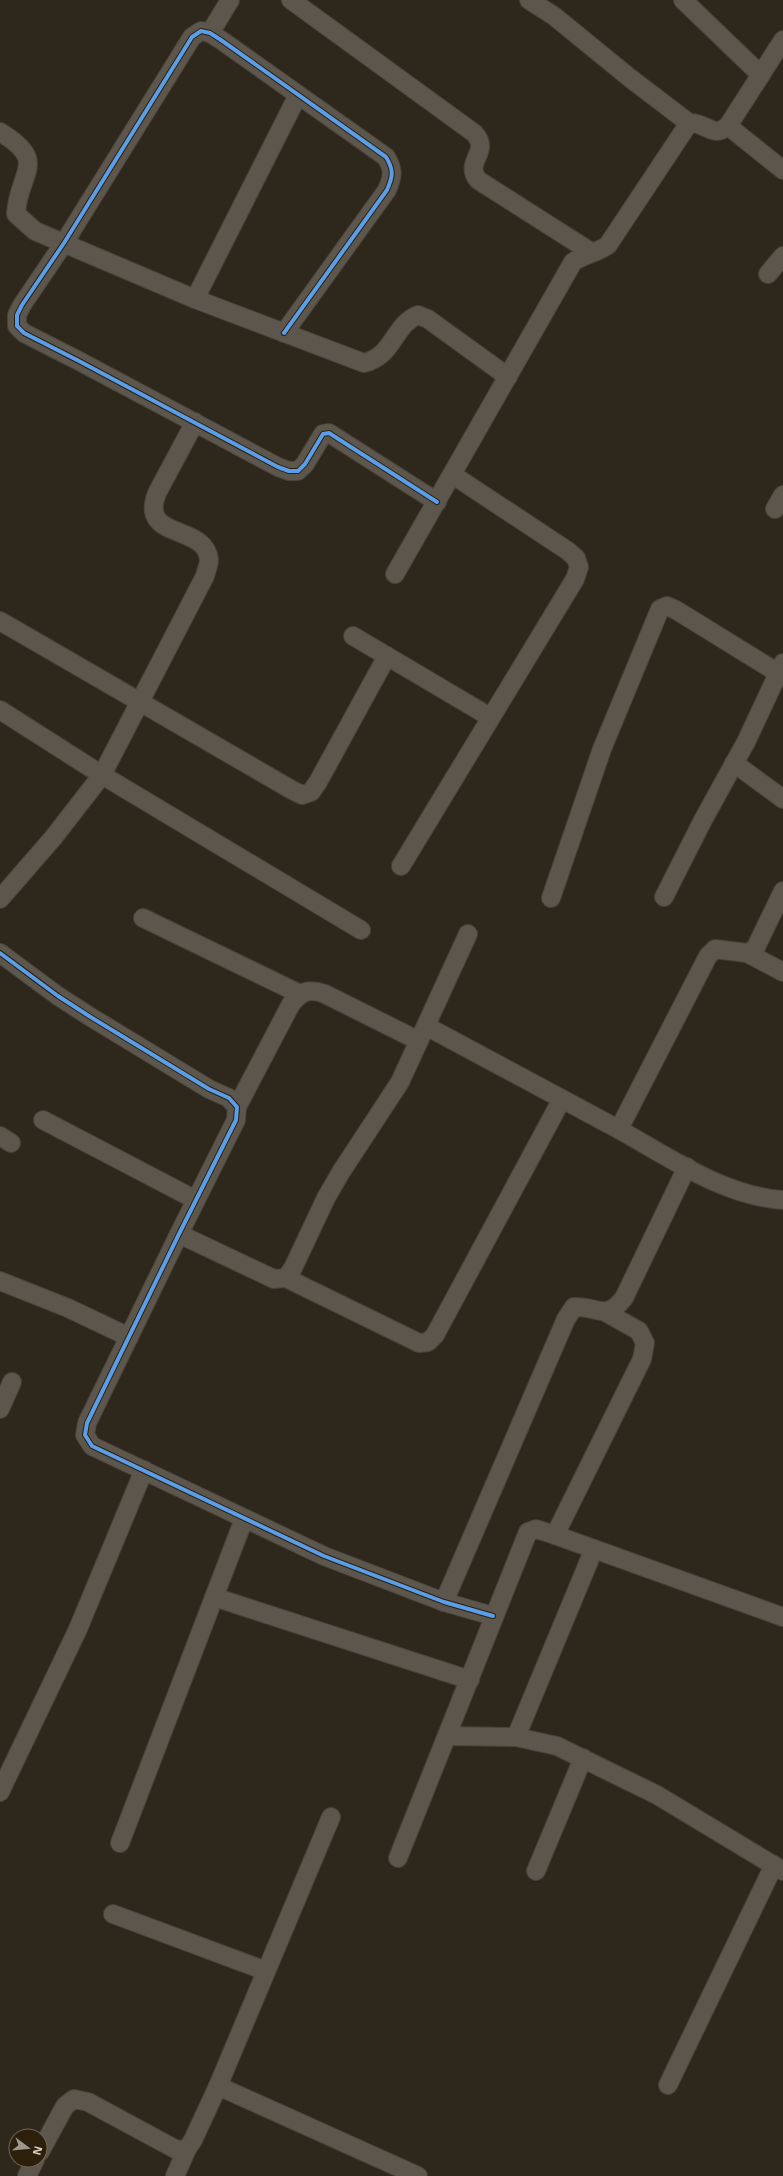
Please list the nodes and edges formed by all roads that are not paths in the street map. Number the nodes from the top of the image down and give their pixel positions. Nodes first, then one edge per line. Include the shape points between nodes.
1 (230, 0) edge
2 (291, 0) edge
3 (529, 0) edge
4 (683, 0) edge
5 (210, 33) junction
6 (783, 40) edge
7 (761, 75) junction
8 (298, 95) junction
9 (689, 122) junction
10 (728, 126) junction
11 (0, 132) edge
12 (783, 170) edge
13 (64, 243) junction
14 (591, 252) junction
15 (783, 256) edge
16 (768, 274) dead end
17 (195, 299) junction
18 (284, 333) junction
19 (508, 377) junction
20 (195, 422) junction
21 (454, 475) junction
22 (436, 502) junction
23 (395, 574) dead end
24 (0, 620) edge
25 (353, 636) dead end
26 (387, 656) junction
27 (781, 668) edge
28 (139, 703) junction
29 (0, 710) edge
30 (490, 716) junction
31 (734, 763) junction
32 (102, 775) junction
33 (783, 799) edge
34 (401, 866) dead end
35 (783, 891) edge
36 (664, 897) dead end
37 (551, 898) dead end
38 (0, 899) edge
39 (143, 918) dead end
40 (361, 930) dead end
41 (468, 934) dead end
42 (0, 953) edge
43 (747, 953) junction
44 (783, 972) edge
45 (300, 994) junction
46 (422, 1033) junction
47 (562, 1099) junction
48 (237, 1108) junction
49 (43, 1120) dead end
50 (619, 1129) junction
51 (687, 1167) junction
52 (196, 1200) junction
53 (783, 1200) edge
54 (179, 1234) junction
55 (286, 1278) junction
56 (0, 1281) edge
57 (607, 1313) junction
58 (129, 1337) junction
59 (12, 1382) dead end
60 (0, 1409) edge
61 (144, 1470) junction
62 (244, 1519) junction
63 (555, 1535) junction
64 (594, 1549) junction
65 (214, 1597) junction
66 (444, 1602) junction
67 (493, 1616) junction
68 (783, 1617) edge
69 (470, 1680) junction
70 (448, 1736) junction
71 (516, 1737) junction
72 (583, 1758) junction
73 (0, 1792) edge
74 (331, 1817) dead end
75 (120, 1843) dead end
76 (398, 1858) dead end
77 (778, 1868) edge
78 (536, 1871) dead end
79 (113, 1914) dead end
80 (266, 1971) junction
81 (668, 2085) dead end
82 (218, 2086) junction
83 (48, 2137) edge
84 (187, 2149) junction
85 (175, 2176) edge
86 (418, 2176) edge

1 - 5 street
2 - 14 street via 474,133 480,139 481,147 472,167 473,174 478,180
3 - 9 street via 554,16
4 - 7 street
5 - 8 street
5 - 13 street via 201,31 192,37
6 - 7 street
7 - 10 street
8 - 17 street
8 - 18 street via 386,157 393,167 387,190
9 - 10 street via 696,122 715,132 721,132
9 - 14 street via 608,245 600,251
10 - 12 street
11 - 13 street via 25,150 29,162 16,200 16,214 35,231
13 - 17 street
13 - 20 street via 22,305 17,315 17,326 24,334
14 - 19 street via 573,262 565,273
15 - 16 street
17 - 18 street
18 - 19 street via 364,363 375,360 385,353 409,319 418,315 428,319
19 - 21 street
20 - 22 street via 289,471 298,471 323,434 329,433
20 - 28 street via 153,504 153,515 161,524 196,541 206,550 209,562 205,576
21 - 22 street
21 - 30 street via 568,551 576,558 579,566 575,579
22 - 23 street
24 - 28 street
25 - 26 street
26 - 28 street via 318,782 311,792 302,795
26 - 30 street
27 - 31 street
27 - 37 street via 676,610 667,606 660,609 602,749
28 - 32 street
29 - 32 street
30 - 34 street
31 - 33 street
31 - 36 street
32 - 38 street via 53,838
32 - 40 street
35 - 43 street via 755,949
39 - 45 street
41 - 46 street
42 - 48 street via 58,996 117,1034 229,1098
43 - 44 street
43 - 50 street via 714,949 708,956
45 - 46 street via 313,990
45 - 48 street via 291,1004
46 - 47 street
46 - 55 street via 400,1082 326,1198
47 - 50 street
47 - 55 street via 435,1335 428,1342 419,1343
48 - 52 street via 236,1120
49 - 52 street
50 - 51 street
51 - 53 street via 727,1187 748,1194
51 - 57 street via 624,1298 616,1309
52 - 54 street
54 - 55 street via 274,1279
54 - 58 street
56 - 58 street via 68,1308
57 - 63 street via 639,1331 644,1343 642,1359
57 - 66 street via 574,1307 566,1319
58 - 61 street via 88,1422 85,1435 92,1446
59 - 60 street
61 - 62 street
61 - 73 street via 78,1629
62 - 65 street
62 - 66 street via 324,1556
63 - 64 street
63 - 67 street via 536,1529 528,1532
64 - 68 street
64 - 71 street
65 - 69 street
65 - 75 street
66 - 67 street
67 - 69 street
69 - 70 street
70 - 71 street
70 - 76 street
71 - 72 street via 538,1740
72 - 77 street via 657,1794
72 - 78 street
74 - 80 street
77 - 81 street
79 - 80 street
80 - 82 street
82 - 84 street
82 - 86 street
83 - 84 street via 65,2106 74,2099 88,2102 178,2150
84 - 85 street

